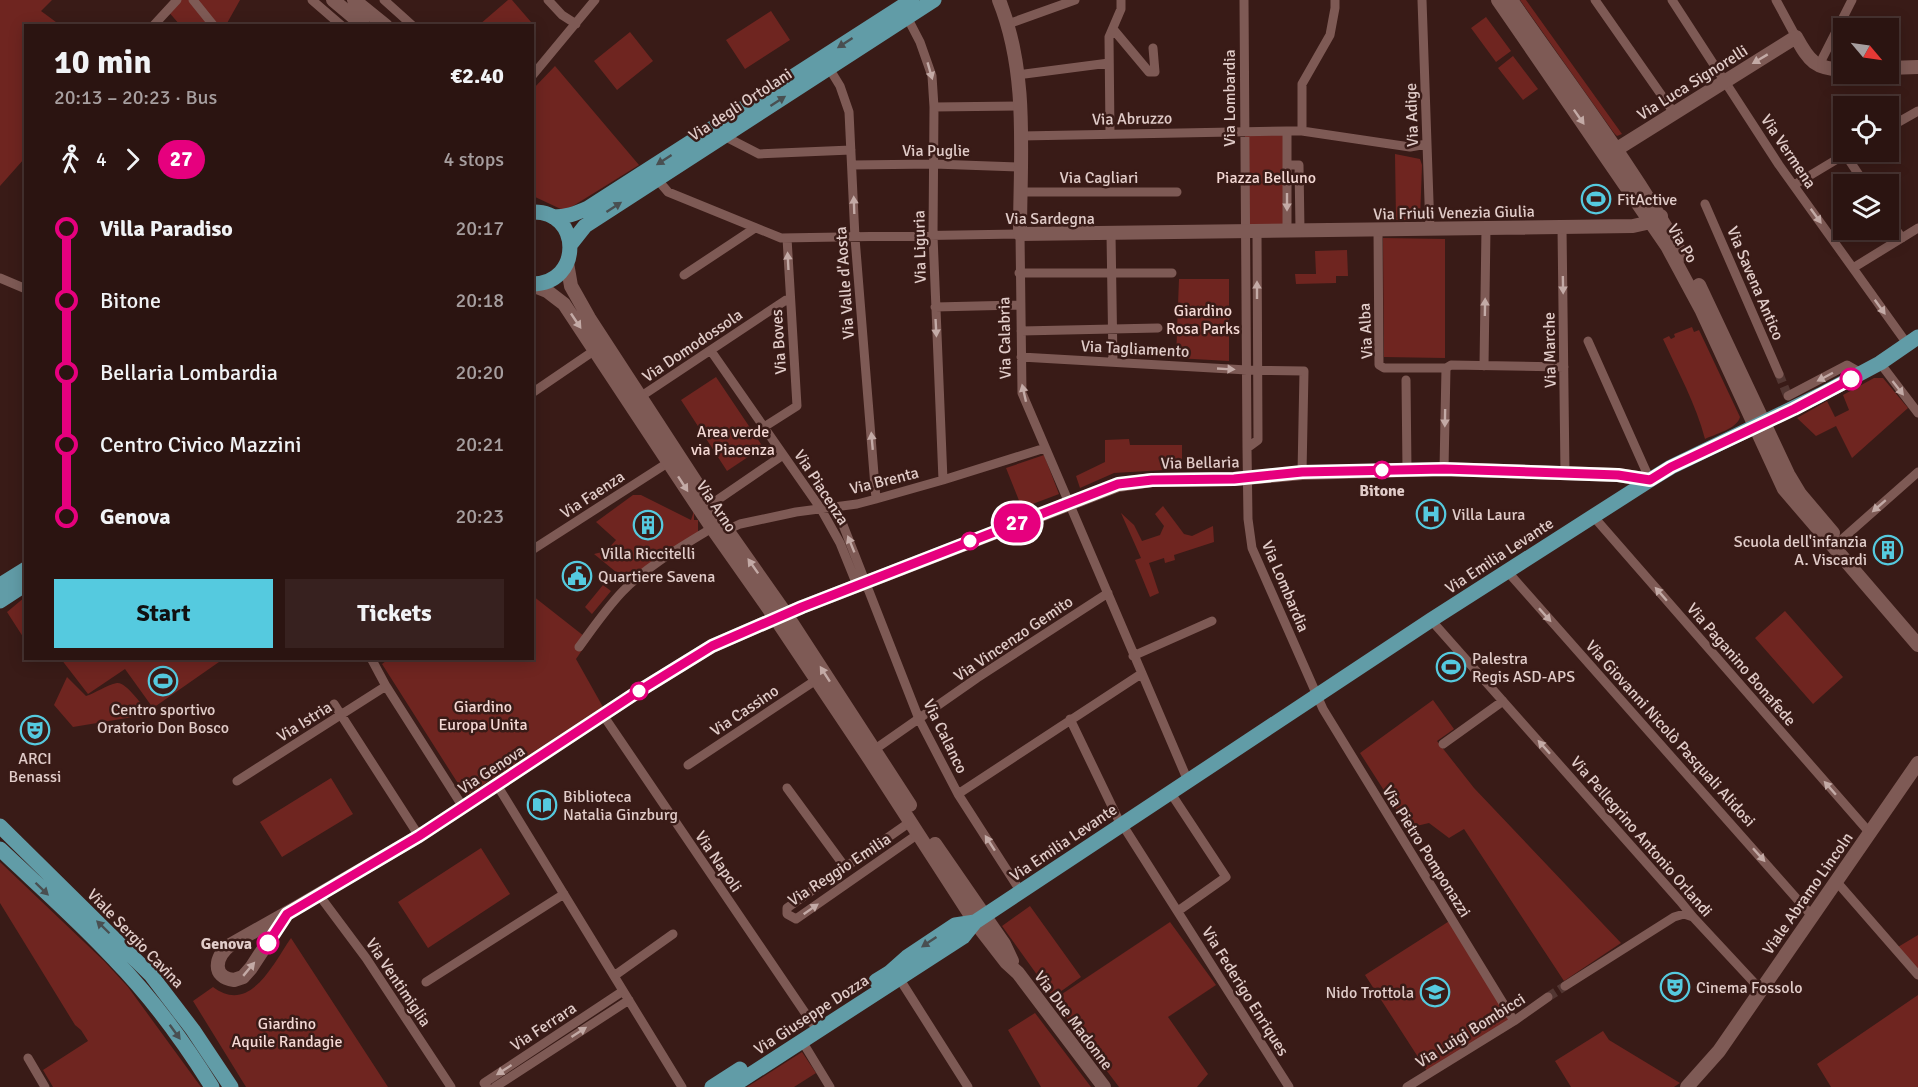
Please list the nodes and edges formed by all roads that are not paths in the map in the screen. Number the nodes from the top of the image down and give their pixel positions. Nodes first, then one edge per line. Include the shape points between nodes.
1 (177, 0) edge
2 (193, 0) edge
3 (312, 0) edge
4 (333, 0) edge
5 (354, 0) edge
6 (384, 0) edge
7 (548, 0) edge
8 (595, 0) edge
9 (912, 0) edge
10 (934, 0) edge
11 (999, 0) edge
12 (1075, 0) edge
13 (1121, 0) edge
14 (1244, 0) edge
15 (1335, 0) edge
16 (1422, 0) edge
17 (1498, 0) edge
18 (1511, 0) edge
19 (1595, 0) edge
20 (1672, 0) edge
21 (1776, 0) edge
22 (1852, 0) edge
23 (907, 17) junction
24 (155, 24) edge
25 (212, 24) edge
26 (340, 24) edge
27 (359, 24) edge
28 (384, 24) edge
29 (411, 24) edge
30 (576, 24) junction
31 (1008, 24) junction
32 (1113, 29) junction
33 (1796, 38) junction
34 (1153, 48) dead end
35 (1109, 63) junction
36 (1819, 65) junction
37 (1918, 67) edge
38 (829, 68) junction
39 (1899, 68) edge
40 (1833, 69) edge
41 (534, 74) edge
42 (1017, 75) junction
43 (1725, 81) junction
44 (1020, 106) junction
45 (934, 107) junction
46 (1918, 111) edge
47 (1674, 113) junction
48 (1899, 122) edge
49 (1245, 131) junction
50 (1287, 131) junction
51 (1302, 131) junction
52 (1110, 134) junction
53 (724, 136) junction
54 (1021, 136) junction
55 (1426, 144) junction
56 (851, 150) junction
57 (1612, 153) junction
58 (1833, 161) edge
59 (934, 164) junction
60 (852, 165) junction
61 (1020, 167) junction
62 (657, 179) junction
63 (1794, 185) junction
64 (1020, 192) junction
65 (1178, 192) dead end
66 (1705, 204) dead end
67 (534, 211) edge
68 (553, 217) junction
69 (1656, 219) junction
70 (1562, 227) junction
71 (754, 228) junction
72 (1486, 228) junction
73 (1918, 228) edge
74 (1293, 230) junction
75 (1378, 230) junction
76 (1430, 230) junction
77 (1251, 231) junction
78 (1020, 234) junction
79 (1111, 234) junction
80 (1899, 234) edge
81 (933, 236) junction
82 (855, 237) junction
83 (787, 238) junction
84 (1902, 238) junction
85 (570, 245) junction
86 (567, 263) junction
87 (1853, 268) junction
88 (1019, 273) junction
89 (1112, 273) junction
90 (1172, 273) dead end
91 (684, 275) dead end
92 (0, 278) edge
93 (534, 284) edge
94 (534, 285) edge
95 (24, 289) edge
96 (790, 300) junction
97 (1020, 305) junction
98 (935, 307) junction
99 (1158, 328) dead end
100 (1113, 330) junction
101 (1020, 331) junction
102 (1588, 341) dead end
103 (1913, 341) edge
104 (600, 346) junction
105 (711, 351) junction
106 (1021, 357) junction
107 (1113, 362) junction
108 (1880, 363) junction
109 (1484, 366) junction
110 (1564, 367) junction
111 (1446, 368) junction
112 (1247, 370) junction
113 (1257, 370) junction
114 (1779, 374) tunnel mouth
115 (1406, 380) dead end
116 (534, 392) edge
117 (640, 397) junction
118 (1918, 413) edge
119 (1760, 425) junction
120 (764, 427) junction
121 (1045, 448) junction
122 (1247, 448) junction
123 (783, 455) junction
124 (669, 462) junction
125 (1444, 469) junction
126 (1407, 470) junction
127 (1302, 472) junction
128 (1918, 472) edge
129 (1565, 473) junction
130 (1248, 478) junction
131 (943, 480) junction
132 (1650, 480) junction
133 (876, 499) junction
134 (1068, 503) junction
135 (710, 505) junction
136 (836, 507) junction
137 (821, 509) junction
138 (1593, 516) junction
139 (712, 528) junction
140 (727, 530) junction
141 (1840, 541) junction
142 (534, 549) edge
143 (24, 570) edge
144 (1507, 571) junction
145 (862, 583) junction
146 (0, 585) edge
147 (24, 585) edge
148 (1108, 592) junction
149 (0, 601) edge
150 (781, 616) junction
151 (1431, 620) junction
152 (1212, 621) dead end
153 (1918, 630) edge
154 (1918, 645) edge
155 (579, 647) dead end
156 (1133, 656) junction
157 (372, 660) edge
158 (1141, 674) junction
159 (816, 680) junction
160 (386, 686) junction
161 (1318, 695) junction
162 (1503, 701) junction
163 (334, 704) dead end
164 (341, 715) junction
165 (603, 715) junction
166 (920, 719) junction
167 (1070, 720) junction
168 (1443, 744) dead end
169 (871, 753) junction
170 (688, 765) dead end
171 (1916, 769) edge
172 (237, 781) dead end
173 (1188, 781) junction
174 (497, 785) junction
175 (787, 788) dead end
176 (1170, 792) junction
177 (958, 794) junction
178 (464, 807) junction
179 (910, 822) junction
180 (1121, 825) junction
181 (0, 826) edge
182 (1869, 832) junction
183 (918, 834) junction
184 (419, 836) junction
185 (0, 849) edge
186 (845, 867) junction
187 (1836, 881) junction
188 (1021, 892) junction
189 (564, 894) junction
190 (319, 895) junction
191 (1178, 911) junction
192 (287, 914) junction
193 (1812, 916) junction
194 (1693, 917) junction
195 (980, 919) junction
196 (673, 934) dead end
197 (900, 974) junction
198 (1918, 975) edge
199 (614, 976) junction
200 (426, 982) dead end
201 (1565, 986) tunnel mouth
202 (1760, 989) junction
203 (626, 995) junction
204 (1548, 997) tunnel mouth
205 (1514, 1021) junction
206 (812, 1023) junction
207 (802, 1041) junction
208 (28, 1058) dead end
209 (1695, 1084) edge
210 (45, 1087) edge
211 (212, 1087) edge
212 (231, 1087) edge
213 (450, 1087) edge
214 (487, 1087) edge
215 (495, 1087) edge
216 (682, 1087) edge
217 (712, 1087) edge
218 (731, 1087) edge
219 (830, 1087) edge
220 (968, 1087) edge
221 (1104, 1087) edge
222 (1289, 1087) edge
223 (1407, 1087) edge

1 - 24 street
2 - 25 street
3 - 26 street
4 - 27 street
5 - 28 street
6 - 29 street
7 - 30 street
8 - 30 street
9 -> 68 main road, Via degli Ortolani via 588,208
10 - 23 main road, Via degli Ortolani
11 - 31 street, Via Calabria
12 - 31 street
13 - 32 street
14 - 49 street, Via Lombardia
15 - 51 street via 1330,34 1302,84
16 - 55 street, Via Adige
17 -> 57 street, Via Po
18 - 57 street, Via Po
19 - 47 street
20 - 43 street, Via Vermena
21 - 33 street
22 - 36 street
23 - 38 main road, Via degli Ortolani
23 -> 45 street, Via Liguria via 932,76
30 - 41 street
31 - 42 street, Via Calabria
32 - 34 street via 1149,72 1155,72
32 - 35 street via 1109,37
33 - 36 street via 1808,58
33 -> 43 street, Via Luca Signorelli
35 - 42 street
35 - 52 street
36 - 40 street
37 - 39 street
53 -> 38 main road, Via degli Ortolani
38 - 56 street, Via Valle d'Aosta via 849,112
42 - 44 street, Via Calabria
43 - 47 street, Via Luca Signorelli
43 - 63 street, Via Vermena
44 - 45 street
44 - 54 street, Via Calabria
45 - 59 street, Via Liguria
46 - 48 street
47 - 57 street, Via Luca Signorelli
49 - 50 street
49 - 52 street, Via Abruzzo
49 - 77 street, Via Lombardia
50 - 51 street
50 - 74 street via 1287,165 1299,165
51 - 55 street via 1410,147
52 - 54 street, Via Abruzzo
53 - 56 street via 759,154
53 - 62 main road, Via degli Ortolani
54 - 61 street, Via Calabria
55 - 76 street, Via Adige
56 - 60 street, Via Valle d'Aosta
57 - 69 street, Via Po
58 - 63 street
59 - 60 street, Via Puglie
59 - 61 street, Via Puglie
59 - 81 street, Via Liguria
82 -> 60 street, Via Valle d'Aosta
61 - 64 street, Via Calabria
62 - 71 street, Via Sardegna via 668,192
85 -> 62 main road, Via degli Ortolani via 585,226
63 -> 87 street, Via Vermena
64 - 65 street, Via Cagliari
64 - 78 street, Via Calabria
66 - 114 street, Via Savena Antico
67 - 68 main road
68 - 85 main road via 565,229
69 - 70 street, Via Friuli Venezia Giulia via 1633,226
69 - 119 street, Via Po
70 - 72 street, Via Friuli Venezia Giulia
70 -> 110 street, Via Marche
71 - 83 street, Via Sardegna
71 - 91 street
72 - 76 street, Via Friuli Venezia Giulia
109 -> 72 street
73 - 84 street
74 - 75 street, Via Friuli Venezia Giulia
74 - 77 street, Via Friuli Venezia Giulia
75 - 76 street, Via Friuli Venezia Giulia
75 - 111 street, Via Alba via 1379,365
77 - 79 street, Via Sardegna
77 - 112 street, Via Lombardia
113 -> 77 street, Via Lombardia
78 - 79 street, Via Sardegna
78 - 81 street, Via Sardegna
78 - 88 street, Via Calabria
79 - 89 street
80 - 84 street
81 - 82 street, Via Sardegna
81 - 98 street, Via Liguria
82 - 83 street, Via Sardegna
133 -> 82 street, Via Valle d'Aosta
96 -> 83 street, Via Boves
84 - 87 street
85 - 86 main road
86 - 93 main road via 556,277
86 - 104 street, Via Arno via 571,286
87 -> 103 street, Via Vermena
88 - 89 street
88 - 97 street, Via Calabria
89 - 90 street
89 - 100 street
92 - 95 street
94 -> 104 street, Via Arno via 564,304
96 - 105 street, Via Domodossola
96 - 120 street, Via Boves via 797,406
97 - 98 street
97 - 101 street, Via Calabria
98 -> 131 street, Via Liguria
99 - 100 street
100 - 101 street
100 - 107 street
101 - 106 street, Via Calabria
102 - 132 street
103 - 108 main road, Via Emilia Levante
104 - 116 street
104 - 117 street, Via Arno
104 - 124 street, Via Arno
105 - 117 street, Via Domodossola
105 - 120 street, Via Piacenza
106 - 107 street, Via Tagliamento
121 -> 106 street, Via Calabria via 1022,393
107 -> 112 street, Via Tagliamento
108 -> 118 street
108 - 119 main road, Via Emilia Levante via 1790,400
109 - 110 street
109 - 111 street
110 - 129 street, Via Marche
111 -> 125 street
112 - 113 street, Via Tagliamento
112 - 122 street, Via Lombardia
113 - 122 street, Via Lombardia via 1258,440
113 - 127 street via 1304,371
115 - 126 street
117 - 135 street, Via Arno
119 - 132 main road, Via Emilia Levante
119 - 141 street via 1800,494
119 - 154 street via 1778,478 1791,500
120 - 123 street, Via Piacenza
121 - 131 street, Via Brenta
121 - 134 street, Via Calabria
122 - 130 street, Via Lombardia
123 - 135 street
123 - 137 street, Via Piacenza
124 -> 139 street, Via Arno
124 - 142 street, Via Faenza
125 - 126 street, Via Bellaria
125 - 129 street, Via Bellaria
126 - 127 street, Via Bellaria
127 - 130 street, Via Bellaria
128 -> 141 street
129 - 132 street, Via Bellaria
130 - 134 street, Via Bellaria via 1118,484
130 - 161 street, Via Lombardia via 1252,548
131 - 133 street, Via Brenta
132 - 138 main road, Via Emilia Levante
133 - 136 street, Via Brenta
134 - 145 street, Via Bellaria
134 - 148 street, Via Calabria
135 - 140 street, Via Arno
136 - 137 street, Via Brenta
145 -> 136 street, Via Piacenza
137 - 140 street, Via Brenta via 755,520
137 - 145 street, Via Piacenza
138 - 144 main road, Via Emilia Levante
182 -> 138 street, Via Paganino Bonafede
139 - 150 street, Via Arno
139 - 155 street via 622,591
150 -> 140 street, Via Arno
141 - 153 street
143 - 146 main road
144 - 151 main road, Via Emilia Levante
144 -> 193 street, Via Giovanni Nicolò Pasquali Alidosi
145 - 150 street, Via Bellaria
145 - 166 street, Via Calanco
147 - 149 main road
148 - 156 street, Via Calabria
148 - 166 street, Via Vincenzo Gemito
150 - 159 street, Via Arno
150 - 165 street, Via Genova via 704,650
169 -> 150 street, Via Arno
151 - 161 main road, Via Emilia Levante
151 - 162 street, Via Pellegrino Antonio Orlandi
152 - 156 street
156 - 158 street, Via Calabria
157 - 160 street
158 - 167 street
158 - 173 street, Via Calabria
159 - 169 street, Via Arno
159 - 170 street, Via Cassino
160 - 164 street, Via Istria
160 - 178 street
161 - 173 main road, Via Emilia Levante
161 - 205 street, Via Pietro Pomponazzi via 1371,789
162 - 168 street
194 -> 162 street, Via Pellegrino Antonio Orlandi
163 - 164 street
164 - 172 street, Via Istria
164 - 184 street
165 - 174 street, Via Genova
165 - 206 street, Via Napoli
166 - 169 street, Via Vincenzo Gemito
166 - 177 street, Via Calanco
167 - 177 street
167 - 180 street, Via Federigo Enriques
169 - 179 street, Via Arno
169 - 195 street, Via Arno
171 - 182 street, Viale Abramo Lincoln
173 - 176 main road, Via Emilia Levante
174 - 178 street, Via Genova
174 - 189 street
175 - 186 street
176 - 180 main road, Via Emilia Levante
176 - 191 street via 1227,877
188 -> 177 street, Via Calanco
178 - 184 street, Via Genova
179 - 183 street, Via Arno
179 - 186 street, Via Reggio Emilia
180 - 188 main road, Via Emilia Levante
180 - 191 street, Via Federigo Enriques
212 -> 181 main road, Viale Sergio Cavina via 151,975
182 - 187 street, Viale Abramo Lincoln
186 -> 183 street, Via Reggio Emilia via 787,908 787,914 796,919
183 - 195 street, Via Arno
184 - 190 street, Via Genova
185 -> 211 main road, Viale Sergio Cavina via 136,982
187 - 193 street, Viale Abramo Lincoln
187 - 198 street
188 - 195 main road, Via Emilia Levante
189 - 199 street
189 - 200 street
190 - 192 street, Via Genova
190 - 213 street, Via Ventimiglia via 366,958
191 - 222 street, Via Federigo Enriques
192 -> 192 street, Via Genova via 227,947 218,960 222,975 234,980 246,974
193 - 202 street, Viale Abramo Lincoln
194 - 201 street via 1674,917
194 - 202 street, Via Pellegrino Antonio Orlandi
195 - 197 main road, Via Giuseppe Dozza via 963,937
195 -> 197 main road, Via Giuseppe Dozza via 955,925 907,957
195 - 221 street, Via Due Madonne via 1006,962
196 - 199 street
197 - 206 main road, Via Giuseppe Dozza
197 - 207 main road, Via Giuseppe Dozza
197 - 220 street
199 - 203 street
202 - 209 street, Viale Abramo Lincoln
203 -> 214 street, Via Ferrara via 484,1083
215 -> 203 street, Via Ferrara
203 - 216 street
204 - 205 street, Via Luigi Bombicci
205 - 223 street, Via Luigi Bombicci
206 - 217 main road, Via Giuseppe Dozza
207 - 218 main road, Via Giuseppe Dozza
207 - 219 street
208 - 210 street

